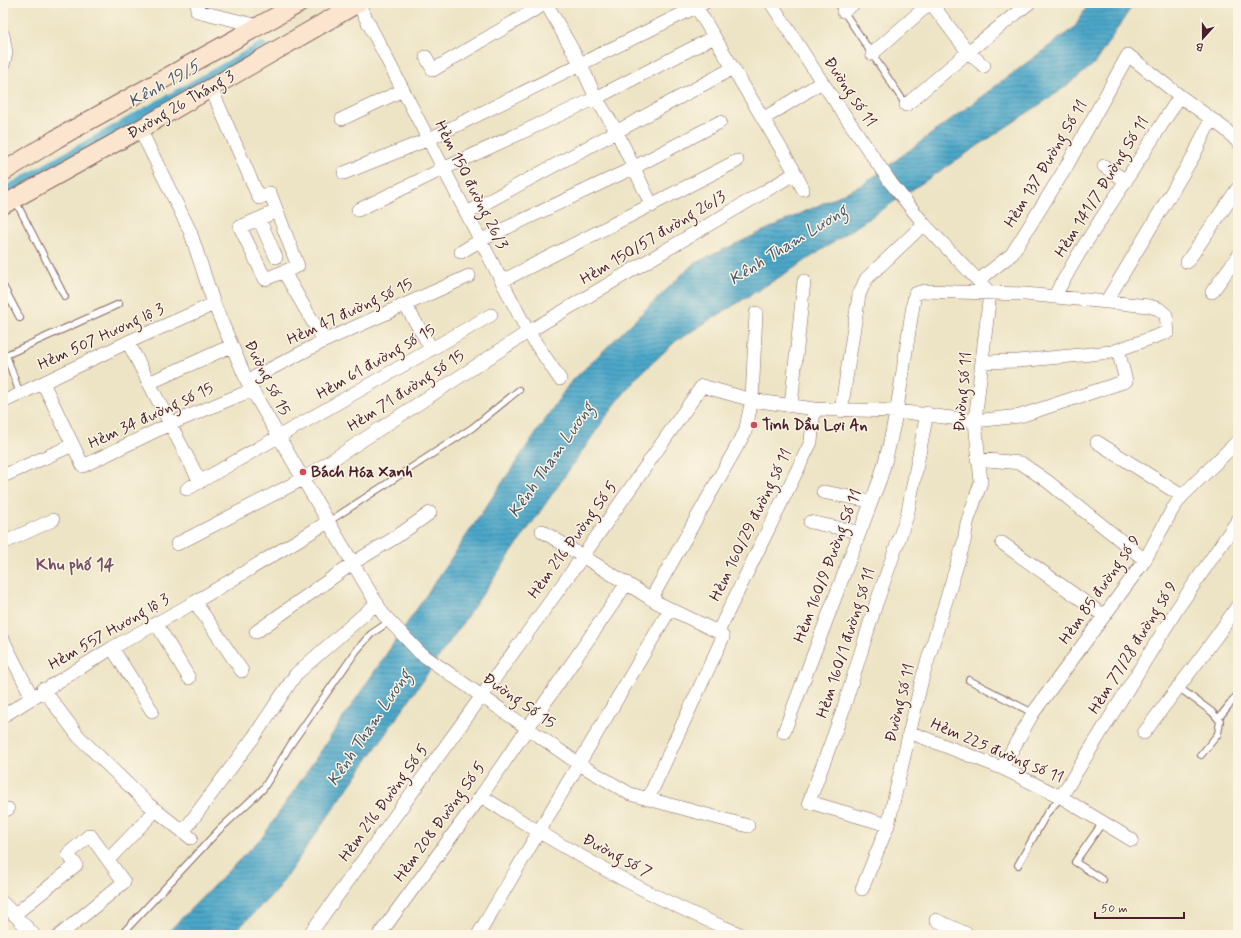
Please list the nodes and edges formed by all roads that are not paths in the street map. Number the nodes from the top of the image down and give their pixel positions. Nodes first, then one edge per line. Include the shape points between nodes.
1 (198, 3) edge
2 (358, 3) edge
3 (546, 3) edge
4 (771, 3) edge
5 (855, 3) edge
6 (931, 3) edge
7 (1028, 3) edge
8 (698, 4) edge
9 (293, 5) edge
10 (840, 7) edge
11 (259, 26) junction
12 (3, 36) edge
13 (714, 37) junction
14 (968, 52) junction
15 (872, 54) junction
16 (426, 57) dead end
17 (3, 65) edge
18 (581, 65) junction
19 (984, 66) dead end
20 (726, 72) dead end
21 (822, 82) junction
22 (210, 88) junction
23 (403, 90) junction
24 (1180, 96) junction
25 (596, 98) junction
26 (906, 106) joint
27 (342, 119) dead end
28 (763, 119) junction
29 (1212, 119) junction
30 (720, 122) dead end
31 (140, 129) junction
32 (616, 130) junction
33 (429, 139) junction
34 (1238, 142) edge
35 (737, 161) dead end
36 (1104, 166) dead end
37 (444, 168) junction
38 (633, 168) junction
39 (3, 172) edge
40 (344, 173) dead end
41 (794, 174) junction
42 (1126, 181) junction
43 (1238, 188) edge
44 (803, 189) dead end
45 (9, 202) edge
46 (652, 206) junction
47 (358, 210) dead end
48 (277, 211) junction
49 (467, 213) junction
50 (259, 219) junction
51 (924, 224) junction
52 (481, 240) junction
53 (461, 252) dead end
54 (1238, 256) edge
55 (276, 257) dead end
56 (1188, 262) dead end
57 (284, 272) junction
58 (469, 276) dead end
59 (979, 280) junction
60 (502, 281) junction
61 (804, 281) dead end
62 (3, 286) edge
63 (1212, 292) dead end
64 (990, 293) junction
65 (65, 297) dead end
66 (1054, 297) junction
67 (1106, 302) junction
68 (119, 304) dead end
69 (214, 304) junction
70 (405, 305) junction
71 (756, 313) dead end
72 (491, 315) dead end
73 (20, 318) dead end
74 (528, 332) junction
75 (324, 341) junction
76 (128, 342) junction
77 (231, 346) junction
78 (432, 349) junction
79 (1118, 350) junction
80 (982, 362) junction
81 (560, 379) dead end
82 (43, 383) junction
83 (149, 383) junction
84 (250, 385) junction
85 (519, 390) dead end
86 (20, 394) junction
87 (752, 400) junction
88 (3, 402) edge
89 (791, 405) junction
90 (814, 409) junction
91 (841, 411) junction
92 (897, 411) junction
93 (927, 413) junction
94 (975, 421) junction
95 (170, 424) junction
96 (279, 438) junction
97 (1238, 441) edge
98 (1097, 442) dead end
99 (73, 445) junction
100 (977, 459) junction
101 (3, 476) edge
102 (303, 479) junction
103 (200, 482) junction
104 (188, 489) dead end
105 (823, 492) dead end
106 (1182, 496) junction
107 (871, 501) junction
108 (430, 513) dead end
109 (53, 520) dead end
110 (1238, 520) edge
111 (328, 522) junction
112 (810, 522) dead end
113 (542, 530) dead end
114 (858, 532) junction
115 (3, 543) edge
116 (1002, 543) dead end
117 (177, 544) dead end
118 (583, 556) junction
119 (1145, 560) junction
120 (353, 563) junction
121 (627, 583) junction
122 (651, 599) junction
123 (196, 602) junction
124 (376, 603) junction
125 (1238, 605) edge
126 (670, 609) junction
127 (1103, 615) junction
128 (156, 623) junction
129 (393, 624) junction
130 (256, 632) dead end
131 (720, 634) junction
132 (3, 640) edge
133 (112, 648) junction
134 (242, 672) dead end
135 (189, 678) dead end
136 (969, 680) dead end
137 (1178, 686) junction
138 (38, 693) junction
139 (1238, 694) edge
140 (482, 696) junction
141 (152, 711) dead end
142 (1034, 713) junction
143 (3, 716) edge
144 (1218, 719) junction
145 (527, 728) junction
146 (784, 732) dead end
147 (909, 732) junction
148 (1144, 733) dead end
149 (1201, 755) dead end
150 (580, 764) junction
151 (1002, 768) junction
152 (481, 796) junction
153 (1061, 797) junction
154 (648, 799) junction
155 (156, 810) junction
156 (1103, 822) junction
157 (888, 825) junction
158 (748, 826) dead end
159 (538, 832) junction
160 (1132, 840) dead end
161 (108, 860) junction
162 (1018, 865) dead end
163 (1103, 880) dead end
164 (862, 889) dead end
165 (3, 903) edge
166 (14, 915) junction
167 (936, 920) dead end
168 (34, 935) edge
169 (60, 935) edge
170 (121, 935) edge
171 (309, 935) edge
172 (379, 935) edge
173 (478, 935) edge
174 (742, 935) edge
175 (969, 935) edge

1 - 11 street via 197,11
2 - 22 street, Đường 26 Tháng 3
2 - 23 street, Hẻm 150 đường 26/3
3 - 16 street via 433,70
3 - 18 street
4 - 21 street, Đường số 11
5 - 10 street
6 - 14 street
6 - 15 street
7 - 14 street
8 - 13 street
8 - 18 street
9 - 11 street, Đường 26 Tháng 3
10 - 15 lane
11 - 39 street, Đường 26 Tháng 3 via 56,139
12 - 17 street via 6,53
13 - 25 street
13 - 28 street
14 - 19 street
14 - 26 street
15 - 26 lane
18 - 25 street
18 - 33 street
20 - 32 street
21 - 28 street
21 - 51 street, Đường số 11 via 891,183
22 - 31 street, Đường 26 Tháng 3
22 - 48 street via 259,198 270,193
23 - 27 street
23 - 33 street, Hẻm 150 đường 26/3
24 - 29 street
24 - 42 street, Hẻm 141/7 Đường Số 11
24 - 59 street, Hẻm 137 Đường Số 11 via 1128,55 1065,169 1012,254
25 - 32 street
25 - 37 street
28 - 41 street
29 - 34 street
29 - 67 street via 1194,155
30 - 38 street
31 - 45 street, Đường 26 Tháng 3
31 - 69 street, Đường số 15 via 190,231
32 - 38 street
32 - 49 street
33 - 37 street, Hẻm 150 đường 26/3
33 - 40 street
35 - 46 street
36 - 42 street
37 - 47 street
37 - 49 street, Hẻm 150 đường 26/3
38 - 46 street
38 - 52 street
41 - 44 street
41 - 74 street, Hẻm 150/57 đường 26/3
42 - 66 street, Hẻm 141/7 Đường Số 11
43 - 56 street
45 - 65 lane
46 - 60 street
48 - 50 street
48 - 57 street via 298,266
49 - 52 street, Hẻm 150 đường 26/3
50 - 55 street
50 - 57 street via 240,227 265,279
51 - 59 street, Đường số 11
51 - 91 street via 866,279 859,295
52 - 53 street
52 - 60 street, Hẻm 150 đường 26/3
54 - 63 street
57 - 75 street
58 - 70 street, Hẻm 47 đường số 15
59 - 64 street, Đường số 11
60 - 74 street, Hẻm 150 đường 26/3
61 - 89 street
62 - 73 lane
64 - 66 street
64 - 80 street, Đường số 11
64 - 92 street, Hẻm 160/9 Đường Số 11 via 924,291 915,294
66 - 67 street
67 - 79 street via 1149,306 1159,309 1166,315 1168,332
68 - 86 lane via 6,355
69 - 76 street, Hẻm 507 Hương lộ 3
69 - 77 street, Đường số 15
70 - 75 street, Hẻm 47 đường số 15
70 - 78 street
71 - 87 street
72 - 78 street, Hẻm 61 đường số 15
74 - 81 street, Hẻm 150 đường 26/3
74 - 102 street, Hẻm 71 đường số 15
75 - 84 street, Hẻm 47 đường số 15
76 - 82 street, Hẻm 507 Hương lộ 3
76 - 83 street
77 - 83 street
77 - 84 street, Đường số 15
78 - 96 street, Hẻm 61 đường số 15
79 - 80 street via 1018,361
79 - 94 street, Hẻm 216 Đường Số 5 via 1126,381 1020,416
80 - 94 street, Đường số 11
82 - 86 street, Hẻm 507 Hương lộ 3
82 - 99 street, Hẻm 34 đường số 15
83 - 95 street
84 - 95 street, Hẻm 34 đường số 15
84 - 96 street, Đường số 15
85 - 111 lane via 472,428
86 - 88 street, Hẻm 507 Hương lộ 3
87 - 89 street, Hẻm 216 Đường Số 5
87 - 118 street, Hẻm 216 Đường Số 5 via 702,386
87 - 122 street via 744,432
89 - 90 street, Hẻm 216 Đường Số 5
90 - 91 street, Hẻm 216 Đường Số 5
90 - 131 street, Hẻm 160/29 đường số 11 via 811,442
91 - 92 street, Hẻm 216 Đường Số 5
92 - 93 street, Hẻm 216 Đường Số 5
92 - 107 street, Hẻm 160/9 Đường Số 11 via 889,450
93 - 94 street, Hẻm 216 Đường Số 5
93 - 157 street, Hẻm 160/1 đường số 11 via 907,516 842,713 809,802
94 - 100 street, Đường số 11
95 - 99 street, Hẻm 34 đường số 15 via 83,466
95 - 103 street
96 - 102 street, Đường số 15
96 - 103 street, Hẻm 61 đường số 15
97 - 106 street, Hẻm 85 đường số 9
98 - 106 street
99 - 101 street
100 - 119 street via 1021,463 1047,480
100 - 147 street, Đường số 11 via 981,482 922,679
102 - 111 street, Đường số 15
102 - 117 street, Hẻm 71 đường số 15
103 - 104 street, Hẻm 61 đường số 15
105 - 107 street
106 - 119 street, Hẻm 85 đường số 9
107 - 114 street, Hẻm 160/9 Đường Số 11
108 - 120 street
109 - 115 street
110 - 153 street, Hẻm 77/28 đường số 9 via 1177,609
111 - 120 street, Đường số 15
111 - 123 street, Hẻm 557 Hương lộ 3
112 - 114 street
113 - 118 street
114 - 146 street, Hẻm 160/9 Đường Số 11
116 - 127 street
118 - 121 street
118 - 140 street, Hẻm 216 Đường Số 5
119 - 127 street, Hẻm 85 đường số 9
120 - 124 street, Đường số 15
120 - 130 street
121 - 122 street
121 - 145 street, Hẻm 208 Đường Số 5
122 - 126 street
123 - 128 street, Hẻm 557 Hương lộ 3
123 - 134 street
124 - 129 street, Đường số 15
124 - 155 street via 296,674 187,835
125 - 137 street via 1217,637
126 - 131 street
126 - 150 street
127 - 142 street, Hẻm 85 đường số 9
128 - 133 street, Hẻm 557 Hương lộ 3
128 - 135 street
129 - 140 street, Đường Số 15 via 420,653
129 - 170 lane via 372,634 357,650 290,744 262,789 219,830
131 - 154 street, Hẻm 160/29 đường số 11
132 - 138 street
133 - 138 street, Hẻm 557 Hương lộ 3
133 - 141 street
136 - 142 lane
137 - 144 lane
137 - 148 street
138 - 143 street, Hẻm 557 Hương lộ 3
138 - 155 street via 79,737
139 - 144 lane
140 - 145 street, Đường Số 15
140 - 171 street, Hẻm 216 Đường Số 5
142 - 151 street, Hẻm 85 đường số 9
144 - 149 lane via 1218,734
145 - 150 street, Đường Số 15
145 - 152 street, Hẻm 208 Đường Số 5
147 - 151 street, Hẻm 225 đường số 11
147 - 157 street, Đường số 11
150 - 154 street, Đường Số 15 via 630,794
150 - 159 street
151 - 153 street, Hẻm 225 đường số 11
152 - 159 street, Đường số 7
152 - 172 street, Hẻm 208 Đường Số 5
153 - 156 street, Hẻm 225 đường số 11
153 - 162 lane via 1047,813
154 - 158 street
155 - 161 street
156 - 160 street, Hẻm 225 đường số 11
156 - 163 lane via 1075,862
157 - 164 street, Đường số 11
159 - 173 street
159 - 174 street, Đường số 7 via 664,900
161 - 166 street via 90,835 68,854 76,865
161 - 169 street via 124,882
165 - 166 street
166 - 168 street
167 - 175 street

